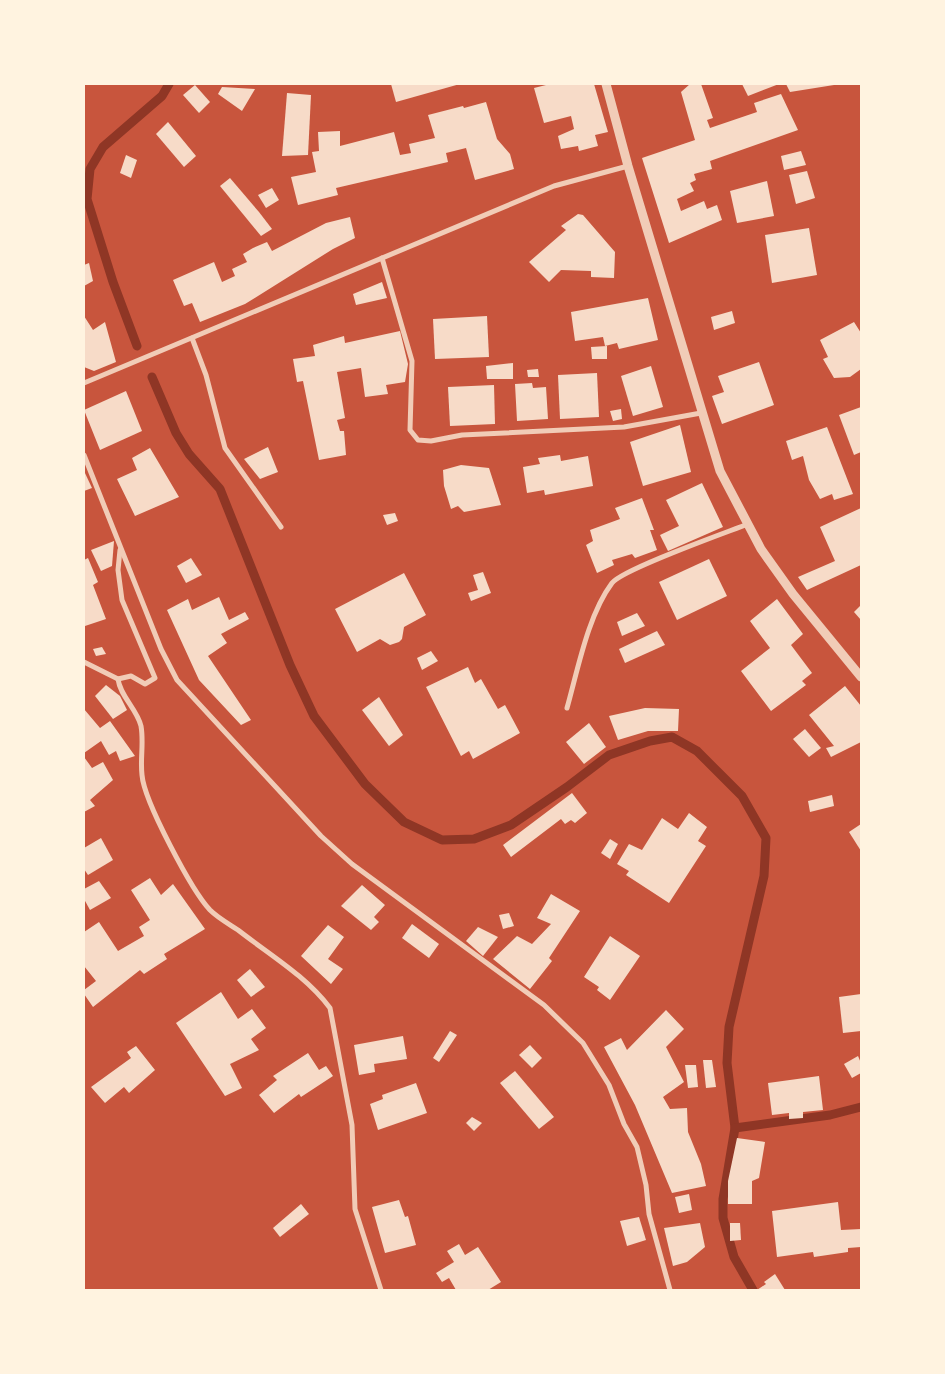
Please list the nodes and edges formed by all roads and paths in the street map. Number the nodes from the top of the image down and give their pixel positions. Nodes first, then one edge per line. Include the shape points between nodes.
1 (606, 84) edge
2 (628, 166) junction
3 (382, 258) junction
4 (192, 338) junction
5 (84, 383) edge
6 (701, 413) junction
7 (84, 455) edge
8 (748, 524) junction
9 (281, 527) dead end
10 (120, 548) junction
11 (84, 662) edge
12 (861, 677) edge
13 (118, 679) junction
14 (567, 708) dead end
15 (381, 1290) edge
16 (670, 1290) edge

1 - 2 street
2 - 3 street via 554,186
2 - 6 street
3 - 4 street
3 - 6 street via 412,361 410,430 418,440 624,426
4 - 5 street
4 - 9 street via 206,376 224,448
6 - 8 street via 720,471
7 - 10 street
8 - 12 street via 761,549 793,594
8 - 14 street via 632,570 613,581 595,616
10 - 13 street via 118,570 122,600 155,678 145,684 131,676
10 - 16 street via 177,680 215,724 321,836 352,864 544,1006 583,1043 609,1085 637,1147 649,1214
11 - 13 street
13 - 15 street via 119,687 140,723 144,744 142,776 147,796 162,830 210,910 297,975 330,1008 352,1125 355,1209

